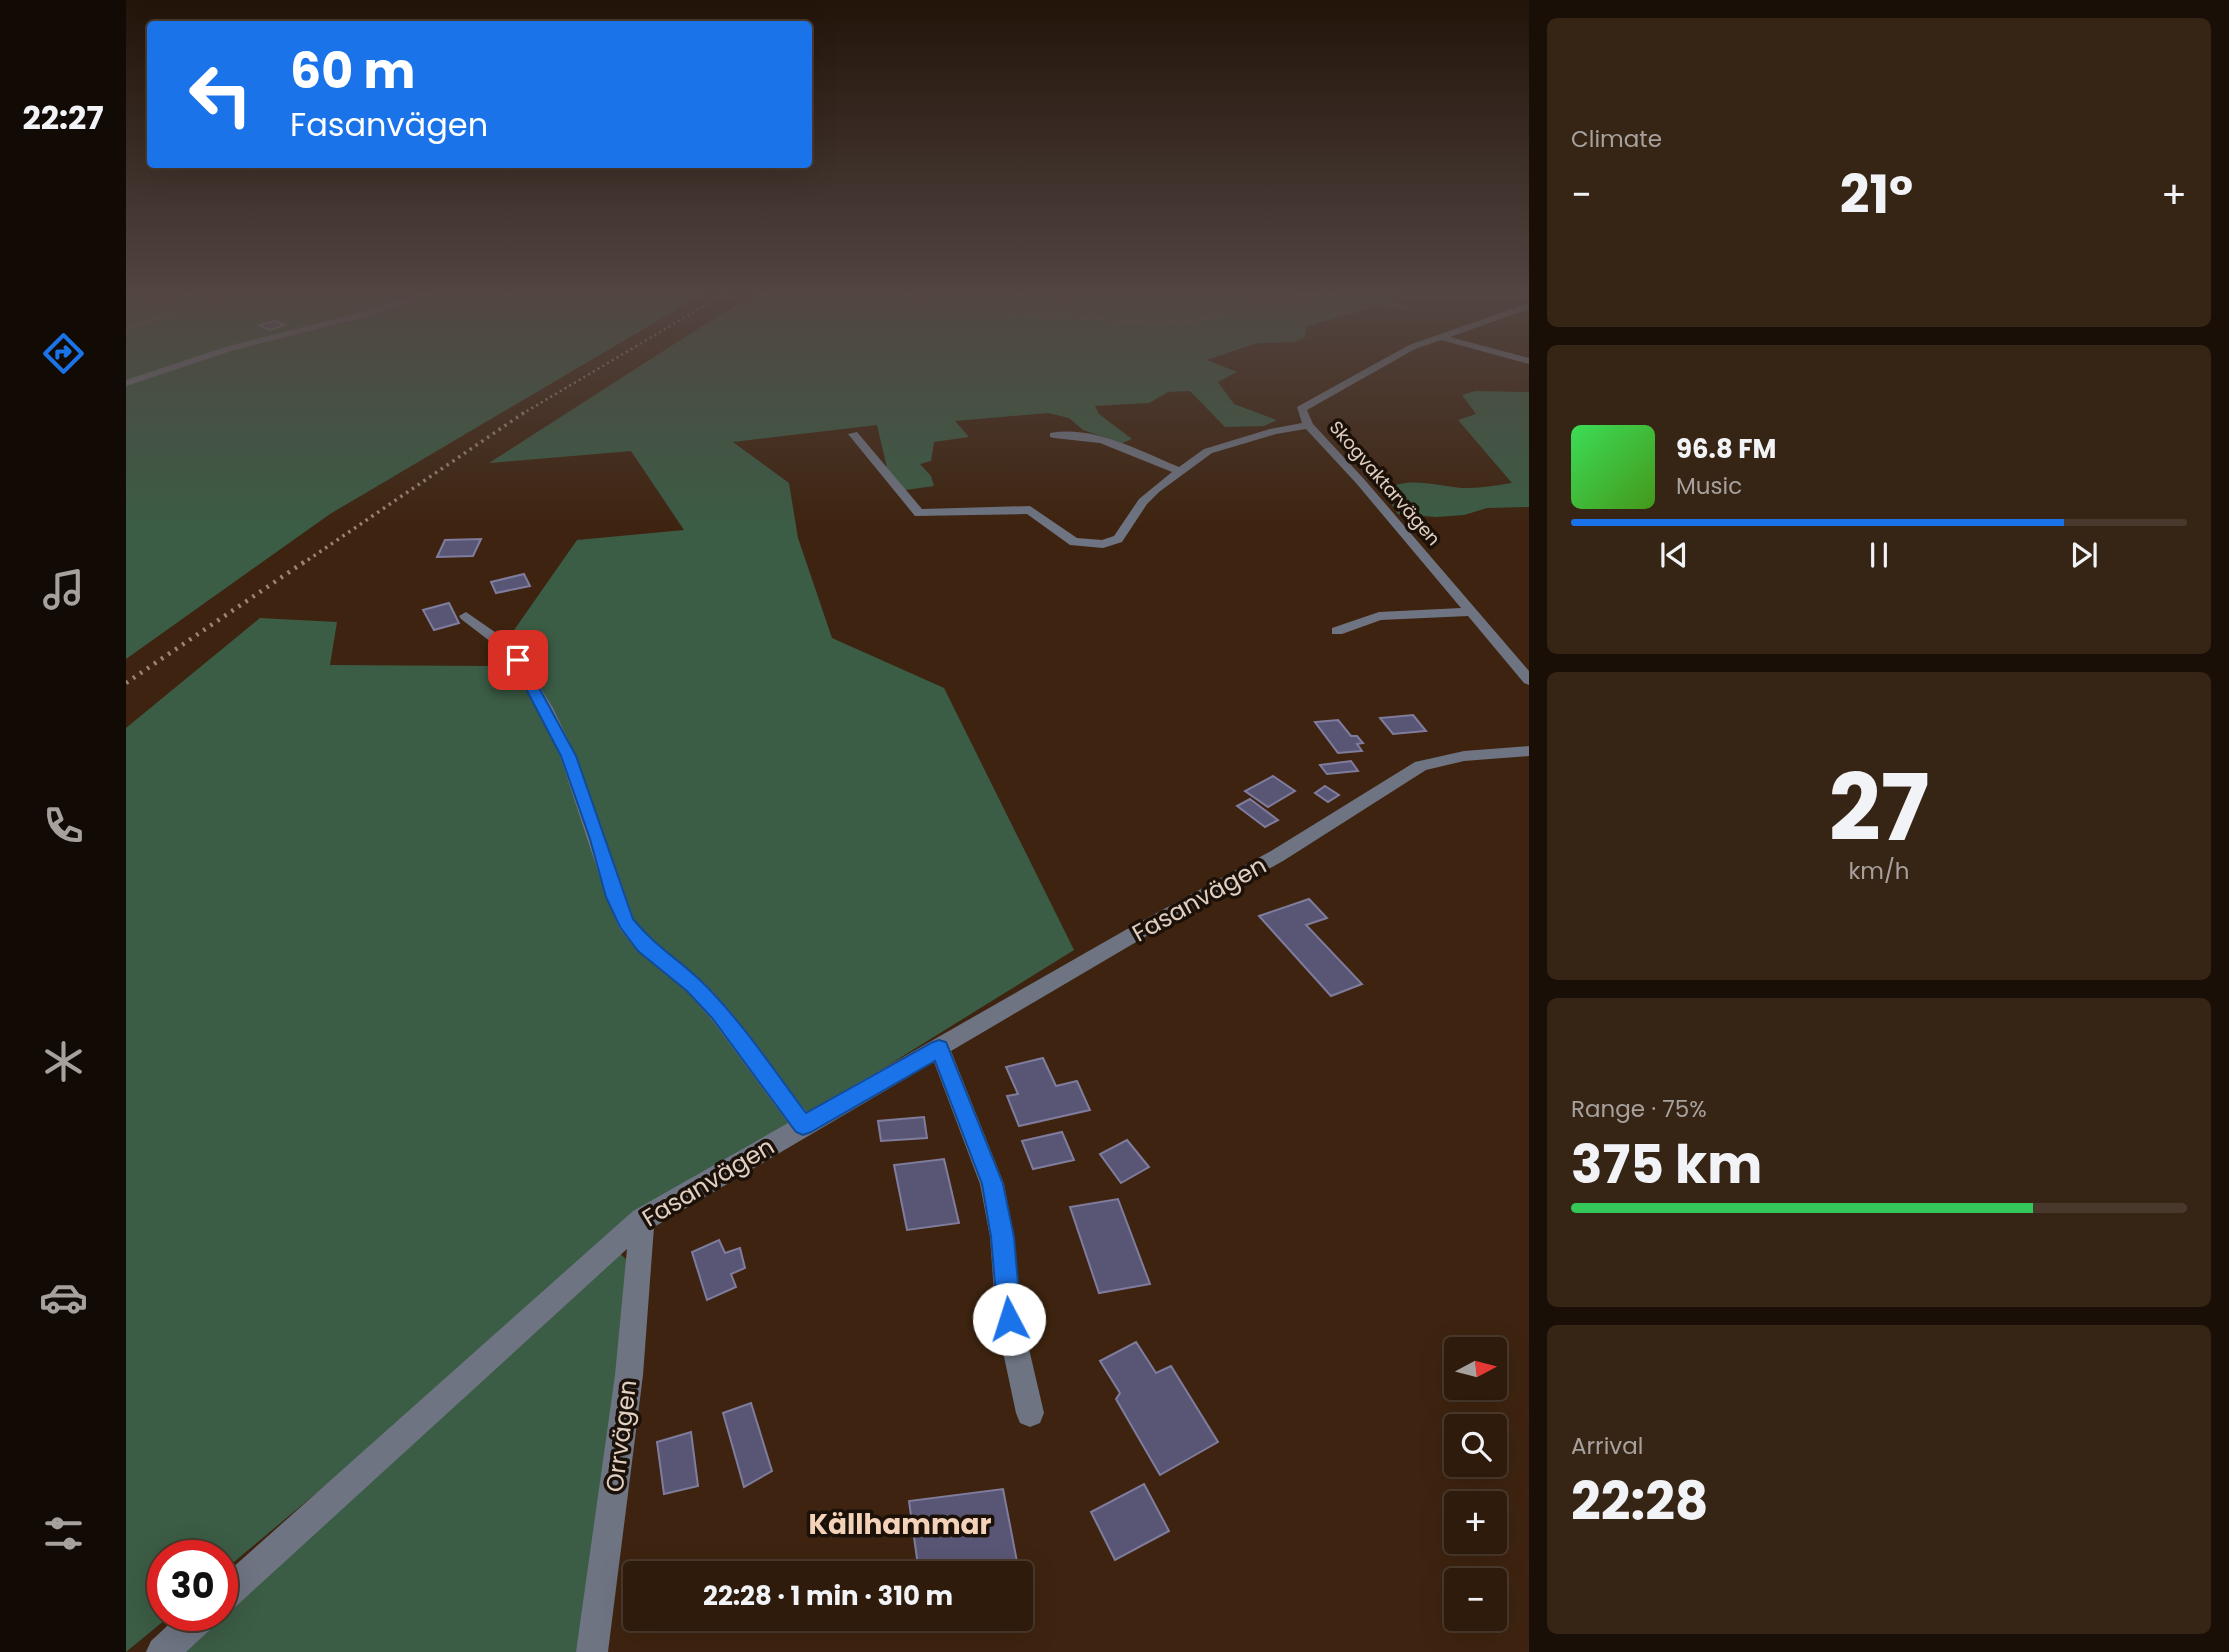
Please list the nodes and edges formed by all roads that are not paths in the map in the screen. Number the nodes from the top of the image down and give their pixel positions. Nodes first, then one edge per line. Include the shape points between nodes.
1 (162, 371) edge
2 (1365, 371) edge
3 (126, 383) edge
4 (1308, 425) junction
5 (853, 434) dead end
6 (1054, 435) dead end
7 (1181, 472) junction
8 (1472, 612) junction
9 (466, 615) dead end
10 (1337, 631) dead end
11 (1529, 680) edge
12 (1529, 751) edge
13 (939, 1048) junction
14 (803, 1125) junction
15 (642, 1220) junction
16 (1030, 1413) dead end
17 (238, 1583) edge
18 (186, 1631) edge
19 (163, 1652) edge
20 (592, 1652) edge

1 - 3 street
2 - 4 street, Skogvaktarvägen via 1305,404 1301,414
4 - 7 street via 1208,451
4 - 8 street, Skogvaktarvägen
5 - 7 street via 919,513 1030,510 1074,542 1103,544 1118,538 1143,502
6 - 7 street via 1100,439
8 - 10 street via 1379,616
8 - 11 street, Skogvaktarvägen
9 - 14 street via 510,649 545,708 568,756 626,923 644,946 694,986 718,1013
12 - 13 street, Fasanvägen via 1464,756 1422,766 1277,856
13 - 14 street, Fasanvägen
13 - 16 street via 992,1184 1009,1319
14 - 15 street, Fasanvägen
15 - 17 street, Fasanvägen
15 - 20 street, Orrvägen via 629,1375
18 - 19 street

